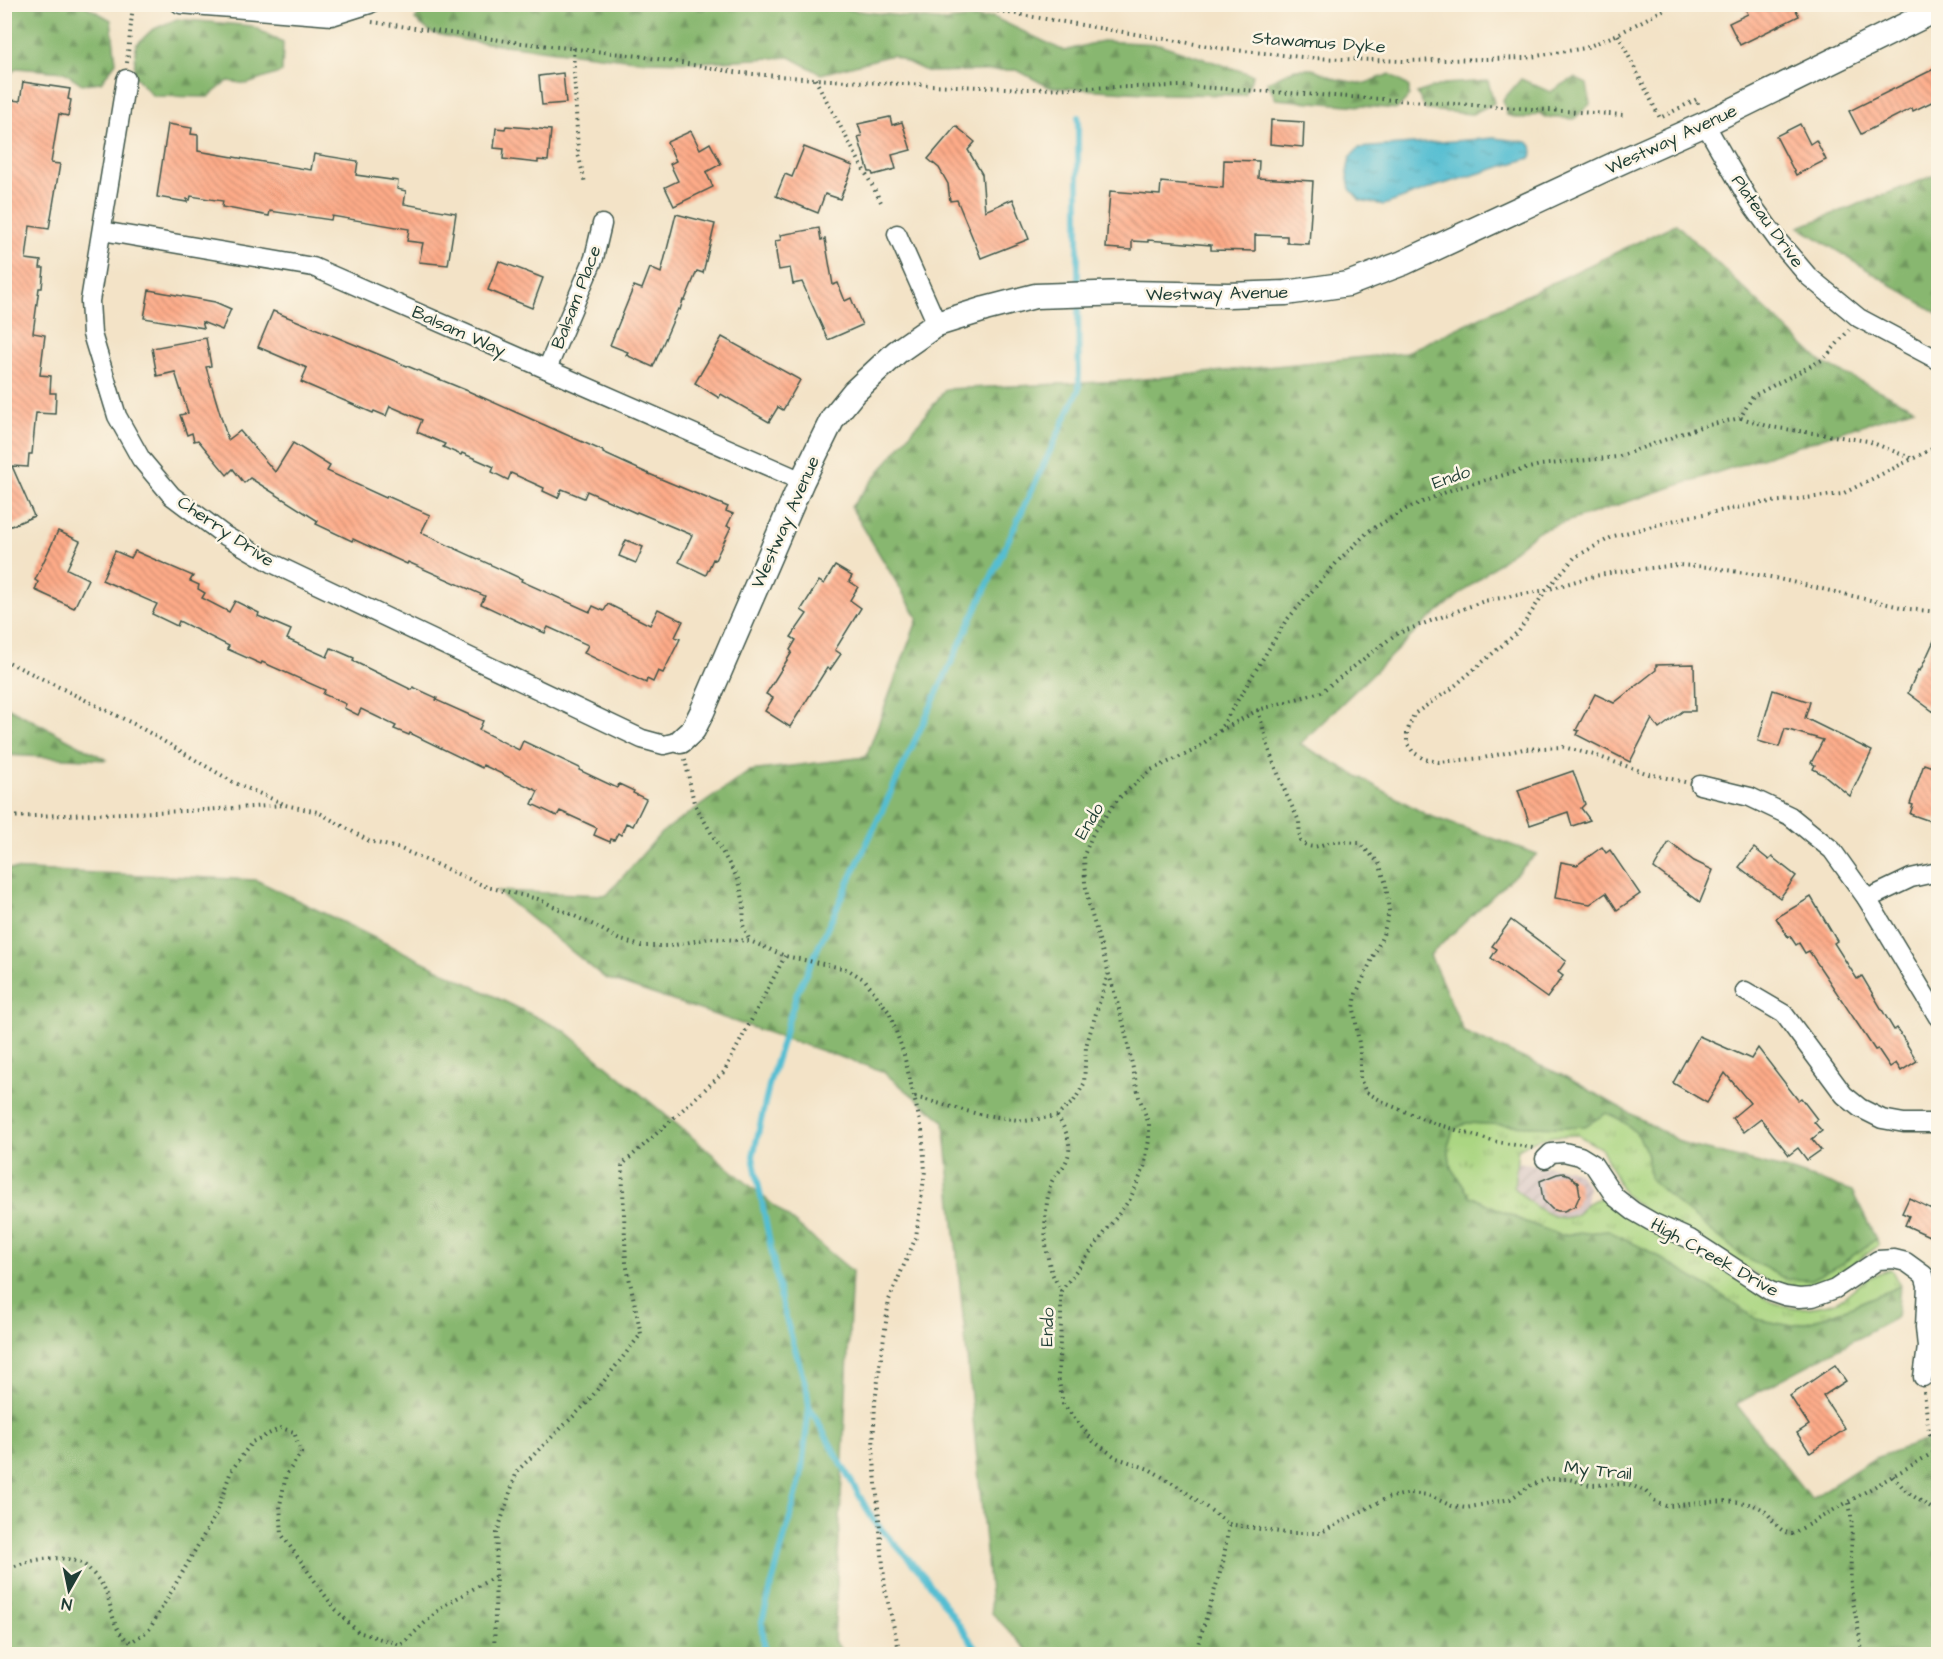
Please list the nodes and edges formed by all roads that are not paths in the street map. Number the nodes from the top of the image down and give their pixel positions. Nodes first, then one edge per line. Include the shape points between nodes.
1 (180, 4) edge
2 (1938, 9) edge
3 (368, 13) edge
4 (126, 79) road end
5 (1705, 124) junction
6 (602, 224) dead end
7 (102, 231) junction
8 (897, 234) dead end
9 (936, 324) junction
10 (1938, 360) edge
11 (547, 369) junction
12 (802, 481) junction
13 (681, 741) joint
14 (1700, 785) road end
15 (1938, 872) edge
16 (1867, 899) junction
17 (1745, 991) dead end
18 (1938, 1017) edge
19 (1938, 1121) edge
20 (1548, 1156) road end
21 (1931, 1373) edge

1 - 3 street via 332,16
2 - 5 street, Westway Avenue
4 - 7 street, Cherry Drive
5 - 9 street, Westway Avenue via 1403,263 1348,284 1228,296 1035,296
5 - 10 street, Plateau Drive via 1750,202 1808,276 1859,318
6 - 11 street, Balsam Place via 594,258
7 - 11 street, Balsam Way via 313,267
7 - 13 street, Cherry Drive via 90,301 92,334 117,416 141,459 172,496 224,535 272,563 642,739 664,745
8 - 9 street
9 - 12 street, Westway Avenue via 897,352 854,392 833,418
11 - 12 street, Balsam Way
12 - 13 street, Westway Avenue via 702,712 693,730
14 - 16 street via 1750,797 1790,816 1832,850
15 - 16 street via 1911,878
16 - 18 street
17 - 19 street via 1784,1014 1844,1095 1860,1108 1882,1119 1904,1123
20 - 21 street, High Creek Drive via 1564,1152 1580,1156 1593,1164 1615,1197 1633,1211 1690,1239 1770,1291 1785,1296 1799,1298 1835,1290 1878,1260 1906,1262 1924,1275 1927,1285 1925,1327

